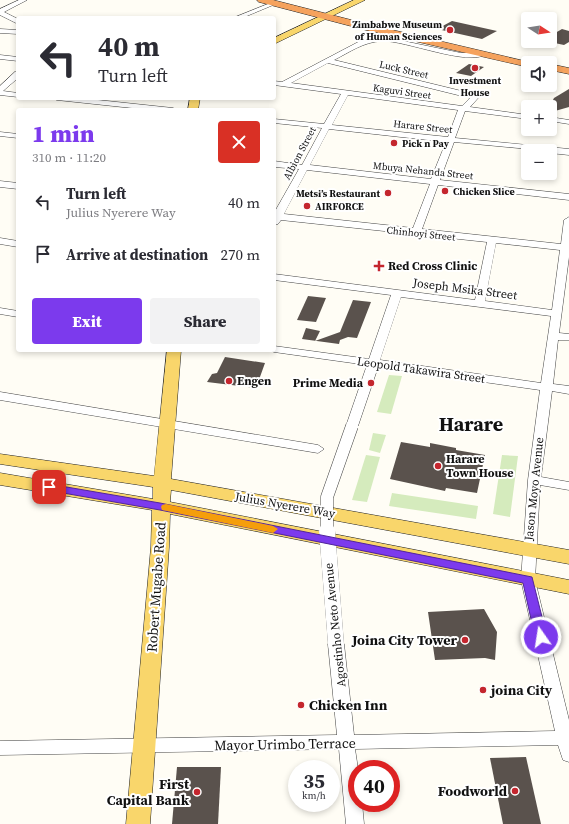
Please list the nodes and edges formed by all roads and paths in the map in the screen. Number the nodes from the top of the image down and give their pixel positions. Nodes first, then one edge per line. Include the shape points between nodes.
1 (24, 0) edge
2 (262, 0) edge
3 (361, 0) edge
4 (276, 3) junction
5 (0, 11) edge
6 (241, 16) edge
7 (327, 17) junction
8 (0, 21) edge
9 (16, 21) edge
10 (310, 24) junction
11 (356, 25) junction
12 (0, 31) edge
13 (16, 32) edge
14 (276, 40) edge
15 (482, 54) junction
16 (0, 57) edge
17 (16, 59) edge
18 (328, 61) junction
19 (521, 62) edge
20 (557, 69) edge
21 (567, 70) edge
22 (16, 76) edge
23 (276, 83) edge
24 (284, 84) junction
25 (0, 90) edge
26 (0, 93) edge
27 (345, 93) junction
28 (16, 95) edge
29 (76, 100) edge
30 (154, 108) edge
31 (462, 109) junction
32 (521, 116) edge
33 (557, 120) edge
34 (276, 121) edge
35 (569, 122) edge
36 (326, 126) junction
37 (0, 134) edge
38 (16, 136) edge
39 (449, 140) junction
40 (569, 152) edge
41 (276, 164) edge
42 (305, 168) junction
43 (435, 183) junction
44 (0, 184) edge
45 (16, 186) edge
46 (569, 197) edge
47 (276, 217) edge
48 (276, 219) edge
49 (569, 220) edge
50 (416, 232) junction
51 (492, 240) junction
52 (0, 241) edge
53 (16, 244) edge
54 (567, 248) edge
55 (276, 277) edge
56 (397, 294) junction
57 (479, 304) junction
58 (0, 311) edge
59 (16, 314) edge
60 (557, 314) junction
61 (554, 336) junction
62 (569, 337) edge
63 (276, 350) edge
64 (174, 352) edge
65 (373, 363) junction
66 (546, 387) junction
67 (569, 390) edge
68 (0, 396) edge
69 (167, 423) junction
70 (318, 449) dead end
71 (5, 460) edge
72 (534, 480) junction
73 (1, 482) edge
74 (162, 483) junction
75 (569, 486) edge
76 (160, 506) junction
77 (528, 551) junction
78 (569, 557) edge
79 (528, 580) junction
80 (569, 587) edge
81 (567, 738) edge
82 (347, 743) junction
83 (144, 747) junction
84 (0, 748) edge
85 (569, 755) edge
86 (138, 824) edge
87 (355, 824) edge

1 - 5 street
2 - 4 highway
3 - 7 main road
4 - 6 street
4 - 7 highway
5 - 9 street
7 - 10 main road
7 - 11 highway
8 - 9 street
10 - 11 highway
10 - 14 main road
11 - 15 highway
12 - 13 street
15 - 18 street via 461,55 379,38 364,41
15 - 19 highway
16 - 17 street
18 - 24 street
18 - 31 street, Luck Street via 475,97
20 - 21 highway
22 - 25 street
23 - 24 street, Kaguvi Street
24 - 27 street, Kaguvi Street
26 - 28 street
27 - 31 street, Kaguvi Street
27 - 36 street, Albion Street
29 - 30 street
31 - 32 street, Kaguvi Street
31 - 39 street
33 - 35 street
34 - 36 street, Harare Street
36 - 39 street, Harare Street
36 - 42 street, Albion Street
37 - 38 street
39 - 40 street, Harare Street
39 - 43 street
41 - 42 street, Mbuya Nehanda Street
42 - 43 street, Mbuya Nehanda Street
42 - 47 street, Albion Street
43 - 46 street, Mbuya Nehanda Street
43 - 50 street
44 - 45 street
48 - 50 street, Chinhoyi Street
49 - 54 street, Jason Moyo Avenue
50 - 51 street, Chinhoyi Street
51 - 54 street, Chinhoyi Street
51 - 57 street
52 - 53 street
54 - 60 street, Jason Moyo Avenue
55 - 56 street, Joseph Msika Street
56 - 57 street, Joseph Msika Street
56 - 65 street, Agostinho Neto Avenue
57 - 60 street, Joseph Msika Street
58 - 59 street
60 - 61 street, Jason Moyo Avenue
61 - 62 street
61 - 66 street, Jason Moyo Avenue
63 - 65 street, Leopold Takawira Street
64 - 69 main road, Robert Mugabe Road
65 - 66 street, Leopold Takawira Street
65 - 82 street, Agostinho Neto Avenue, bridge via 327,497 327,544
66 - 67 street, Leopold Takawira Street
66 - 72 street, Jason Moyo Avenue
68 - 69 street
69 - 70 street
69 - 74 main road, Robert Mugabe Road
71 - 73 main road
71 - 74 main road, Julius Nyerere Way
72 - 75 street
72 - 77 street, Jason Moyo Avenue
73 - 76 main road
74 - 76 main road, Robert Mugabe Road
74 - 77 main road, Julius Nyerere Way
76 - 79 main road
76 - 83 main road, Robert Mugabe Road via 160,547
77 - 78 main road, Julius Nyerere Way
77 - 79 street, Jason Moyo Avenue
79 - 80 main road
79 - 81 street, Jason Moyo Avenue
81 - 82 street, Mayor Urimbo Terrace
81 - 85 street, Jason Moyo Avenue
82 - 83 street, Mayor Urimbo Terrace
82 - 87 street, Agostinho Neto Avenue
83 - 84 street, Mayor Urimbo Terrace
83 - 86 main road, Robert Mugabe Road

